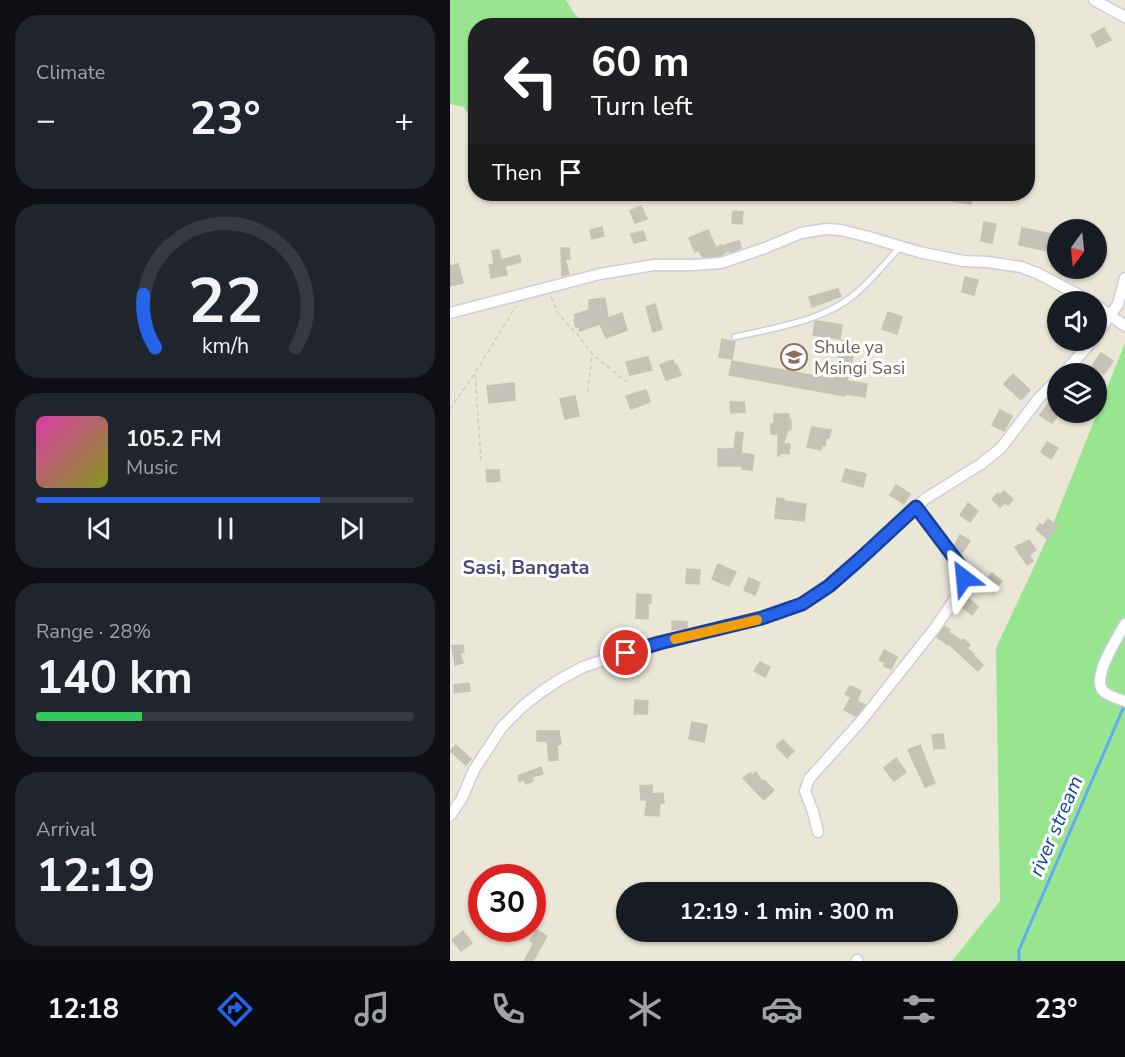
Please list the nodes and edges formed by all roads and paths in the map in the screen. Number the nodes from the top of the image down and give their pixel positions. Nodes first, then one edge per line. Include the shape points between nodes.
1 (1094, 0) edge
2 (1125, 16) edge
3 (900, 247) junction
4 (1125, 278) edge
5 (548, 288) junction
6 (1072, 291) edge
7 (526, 293) junction
8 (1107, 312) edge
9 (450, 313) edge
10 (1111, 315) junction
11 (1107, 321) edge
12 (1125, 326) edge
13 (735, 337) dead end
14 (1083, 351) edge
15 (592, 354) junction
16 (1072, 363) edge
17 (475, 373) junction
18 (627, 382) dead end
19 (1047, 390) edge
20 (588, 392) dead end
21 (450, 409) edge
22 (481, 460) dead end
23 (916, 507) junction
24 (1125, 624) edge
25 (1124, 701) edge
26 (450, 816) edge
27 (818, 832) dead end

1 - 2 street
3 - 5 street via 841,230 826,230 801,233 721,263 654,265
3 - 6 street via 963,261 1022,267
3 - 13 lane via 852,296 835,307 805,321
4 - 10 street
5 - 7 street
5 - 15 path via 559,315
7 - 9 street
7 - 17 path
8 - 10 street
10 - 11 street
10 - 12 street
14 - 16 street
15 - 18 path
15 - 20 path
17 - 21 path
17 - 22 path
19 - 23 street via 1001,448
23 - 26 street via 829,586 802,604 610,658 559,680 502,727
23 - 27 street via 962,568 963,586 880,698 809,779 805,791
24 - 25 street via 1104,661 1100,685 1103,691

